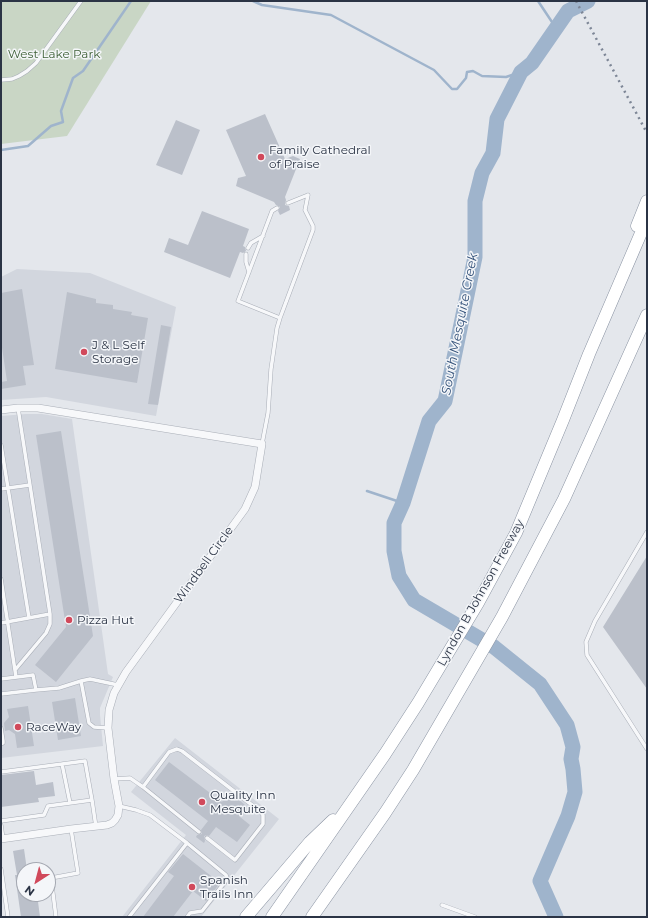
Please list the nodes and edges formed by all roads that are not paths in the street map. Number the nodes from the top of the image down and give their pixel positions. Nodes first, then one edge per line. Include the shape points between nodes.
1 (81, 1) edge
2 (1, 80) edge
3 (647, 201) edge
4 (288, 203) dead end
5 (277, 208) dead end
6 (643, 223) edge
7 (263, 236) junction
8 (248, 248) dead end
9 (246, 254) dead end
10 (249, 272) junction
11 (647, 315) edge
12 (280, 318) junction
13 (18, 408) junction
14 (1, 410) edge
15 (262, 444) junction
16 (1, 445) edge
17 (30, 485) junction
18 (8, 488) junction
19 (1, 489) edge
20 (647, 532) edge
21 (1, 579) edge
22 (50, 614) junction
23 (29, 618) junction
24 (8, 622) junction
25 (1, 623) edge
26 (15, 670) junction
27 (16, 677) junction
28 (1, 679) edge
29 (81, 681) junction
30 (118, 685) junction
31 (36, 690) junction
32 (1, 694) edge
33 (1, 728) edge
34 (108, 728) junction
35 (1, 744) edge
36 (647, 749) edge
37 (62, 764) junction
38 (1, 772) edge
39 (114, 779) junction
40 (143, 787) junction
41 (92, 800) junction
42 (351, 802) junction
43 (70, 804) junction
44 (119, 806) junction
45 (385, 813) junction
46 (1, 821) edge
47 (1, 824) edge
48 (96, 827) junction
49 (71, 829) junction
50 (199, 832) dead end
51 (207, 838) dead end
52 (2, 839) edge
53 (187, 843) junction
54 (1, 869) edge
55 (442, 905) dead end
56 (8, 917) edge
57 (56, 917) edge
58 (129, 917) edge
59 (187, 917) edge
60 (246, 917) edge
61 (272, 917) edge
62 (312, 917) edge
63 (321, 917) edge
64 (475, 917) edge

1 - 2 lane via 36,63 19,76
3 - 6 highway, Lyndon B Johnson Freeway
4 - 12 lane via 308,195 305,210 313,230
5 - 7 lane via 272,211
6 - 42 highway, Lyndon B Johnson Freeway via 516,533 445,661
7 - 8 lane via 251,243
7 - 10 lane
9 - 10 lane
10 - 12 lane via 238,301
11 - 45 highway via 564,499 502,617 413,770
12 - 15 lane
13 - 14 street
13 - 15 street via 48,409
13 - 17 lane
15 - 30 street, Windbell Circle via 255,487 245,509
16 - 18 lane
17 - 18 lane
17 - 22 lane
18 - 19 lane
18 - 23 lane
20 - 36 lane via 595,621 586,642 586,655
21 - 24 lane
22 - 23 lane
22 - 26 lane via 50,624 46,633
23 - 24 lane
24 - 25 lane
24 - 26 lane
26 - 27 lane
27 - 28 lane
27 - 31 lane via 33,674
29 - 30 lane via 90,679
29 - 31 lane via 59,688
29 - 34 lane via 89,723 94,727
30 - 34 street, Windbell Circle via 111,702
31 - 32 lane
33 - 35 lane
34 - 39 street, Windbell Circle
37 - 38 lane
37 - 41 lane via 85,761
37 - 43 lane
39 - 40 lane via 130,778
39 - 44 street, Windbell Circle
40 - 50 lane
40 - 51 lane via 169,752 182,751 263,815 263,824 235,860
41 - 43 lane
41 - 48 lane
42 - 60 highway via 310,842
42 - 61 highway, Lyndon B Johnson Freeway
43 - 46 lane via 48,806 44,815
44 - 48 street via 118,815 112,823
44 - 53 lane via 150,815
45 - 62 highway
45 - 63 highway
47 - 52 lane
48 - 49 street
49 - 52 street
49 - 57 lane via 78,873 51,878
53 - 58 lane
53 - 59 lane via 226,875 226,882 202,911
54 - 56 lane
55 - 64 lane

